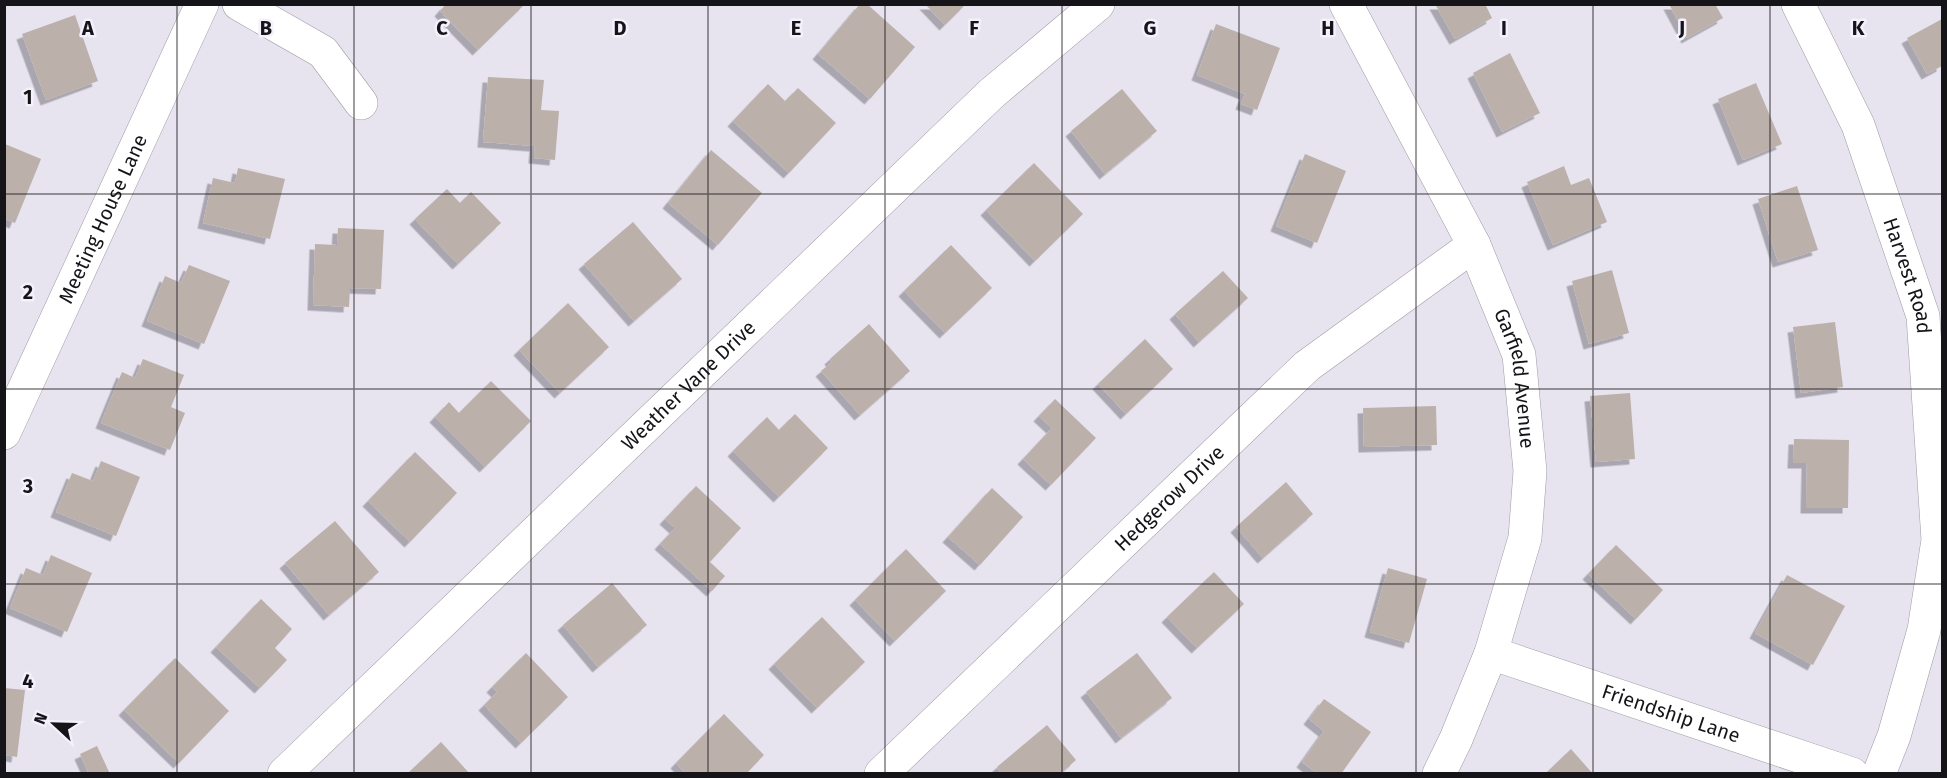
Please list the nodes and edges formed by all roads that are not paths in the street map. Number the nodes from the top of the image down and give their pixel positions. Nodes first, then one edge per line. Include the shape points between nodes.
1 (202, 4) edge
2 (239, 4) edge
3 (1098, 4) edge
4 (1346, 4) edge
5 (1798, 4) edge
6 (362, 103) dead end
7 (1474, 245) junction
8 (4, 433) edge
9 (1491, 653) junction
10 (284, 774) edge
11 (881, 774) edge
12 (1439, 774) edge
13 (1852, 774) edge
14 (1878, 774) edge

1 - 8 street, Meeting House Lane
2 - 6 street via 323,52
3 - 10 street, Weather Vane Drive via 991,94
4 - 7 street, Garfield Avenue
5 - 14 street, Harvest Road via 1858,125 1923,316 1938,540 1924,630 1894,736
7 - 9 street, Garfield Avenue via 1519,355 1530,471 1525,538
7 - 11 street, Hedgerow Drive via 1307,366
9 - 12 street, Garfield Avenue
9 - 13 street, Friendship Lane

